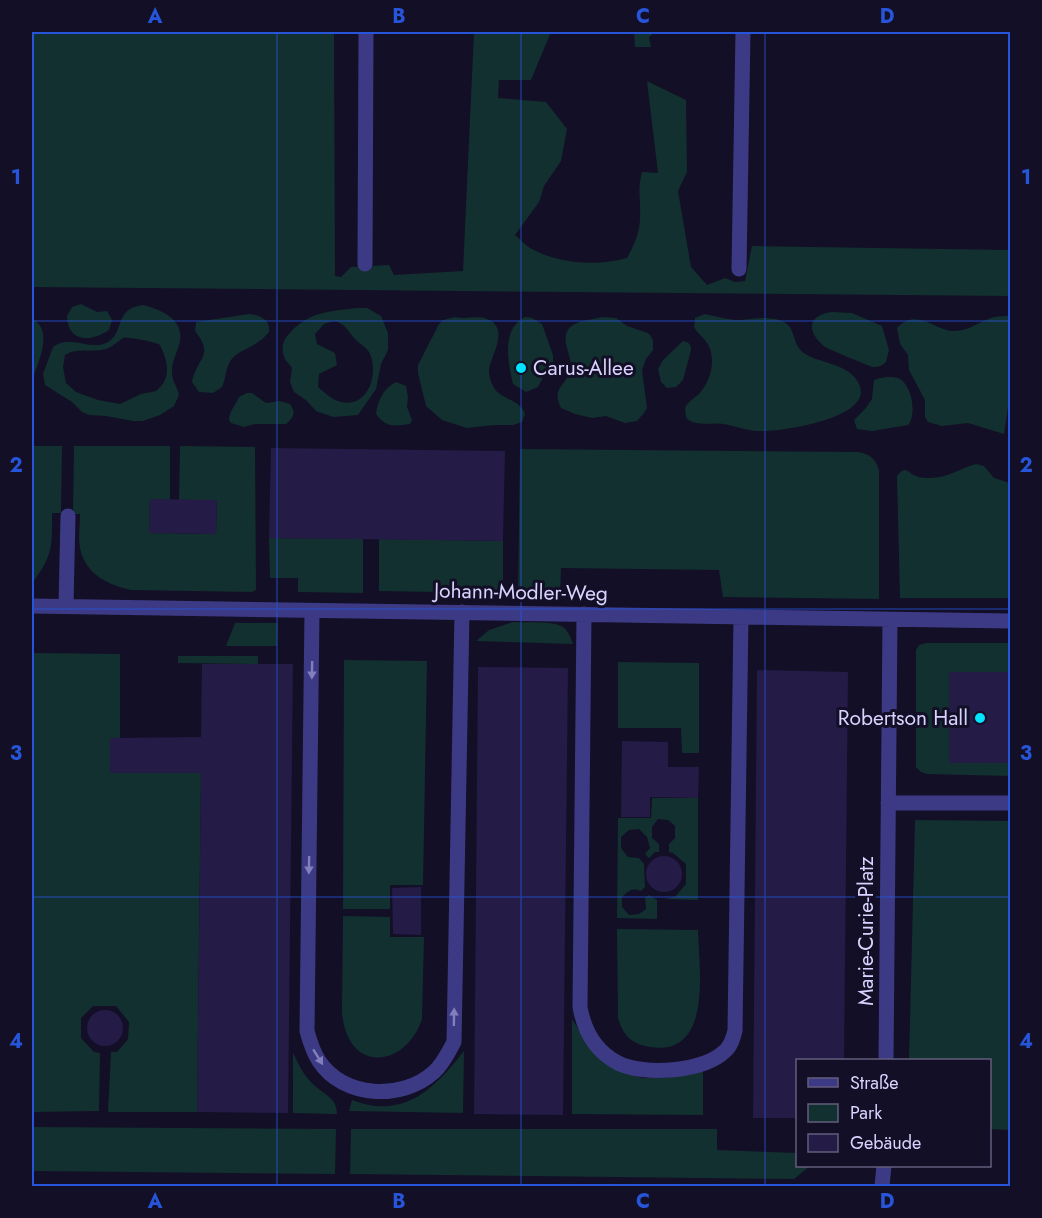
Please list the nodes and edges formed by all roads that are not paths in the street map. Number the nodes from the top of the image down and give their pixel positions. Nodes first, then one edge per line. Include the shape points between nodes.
1 (366, 32) edge
2 (743, 32) edge
3 (365, 264) dead end
4 (739, 269) dead end
5 (68, 516) dead end
6 (32, 606) edge
7 (66, 606) junction
8 (312, 611) junction
9 (462, 612) junction
10 (584, 614) junction
11 (741, 617) junction
12 (890, 620) junction
13 (1011, 621) edge
14 (888, 803) junction
15 (1011, 803) edge
16 (886, 1059) edge
17 (884, 1167) edge
18 (882, 1186) edge

1 - 3 street
2 - 4 street
5 - 7 street
6 - 7 street, Johann-Modler-Weg
7 - 8 street, Johann-Modler-Weg
8 - 9 street, Johann-Modler-Weg
8 -> 9 street via 307,1031 312,1048 330,1074 359,1089 383,1092 410,1087 433,1073 454,1042
9 - 10 street, Johann-Modler-Weg
10 - 11 street, Johann-Modler-Weg
10 - 11 street via 582,1019 593,1041 618,1063 640,1070 667,1071 721,1055 728,1049 735,1031
11 - 12 street, Johann-Modler-Weg
12 - 13 street, Johann-Modler-Weg
12 - 14 street, Marie-Curie-Platz
14 - 15 street
14 - 16 street, Marie-Curie-Platz
17 - 18 street

